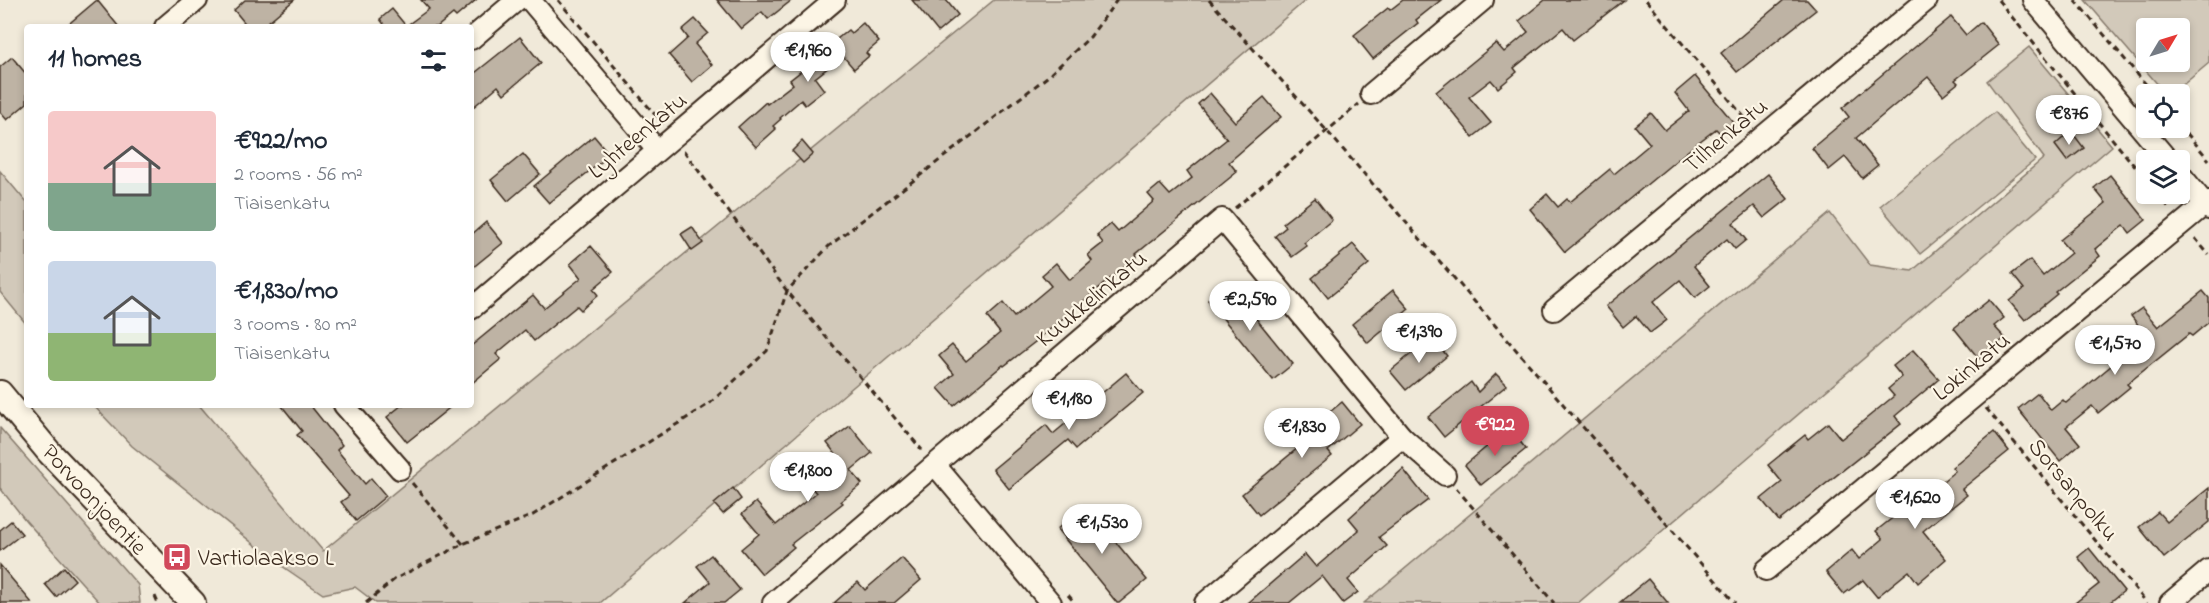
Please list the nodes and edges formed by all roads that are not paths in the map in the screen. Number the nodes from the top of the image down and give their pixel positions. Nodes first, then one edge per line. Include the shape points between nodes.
1 (197, 0) edge
2 (517, 0) edge
3 (531, 0) edge
4 (835, 0) edge
5 (1483, 0) edge
6 (1927, 0) edge
7 (2033, 0) edge
8 (169, 24) edge
9 (474, 36) edge
10 (1371, 94) road end
11 (657, 150) junction
12 (2160, 150) edge
13 (2190, 185) edge
14 (2208, 205) edge
15 (474, 306) edge
16 (1554, 310) dead end
17 (0, 393) edge
18 (351, 408) edge
19 (1402, 437) junction
20 (935, 465) junction
21 (400, 469) road end
22 (1445, 475) road end
23 (1766, 570) dead end
24 (2209, 570) edge
25 (1059, 599) edge
26 (190, 602) edge
27 (772, 603) edge
28 (1205, 603) edge
29 (2170, 603) edge

1 - 8 street
2 - 9 street
3 - 11 street
4 - 11 street, Lyhteenkatu
5 - 10 street
6 - 16 street, Tilhenkatu
7 - 12 street
11 - 15 street, Lyhteenkatu
13 - 14 street
14 - 23 street, Lokinkatu
17 - 26 street, Porvoonjoentie via 65,469
18 - 21 street
19 - 20 street, Kuukkelinkatu via 1222,219
19 - 22 street
19 - 28 street
20 - 25 street
20 - 27 street, Kuukkelinkatu
24 - 29 street

